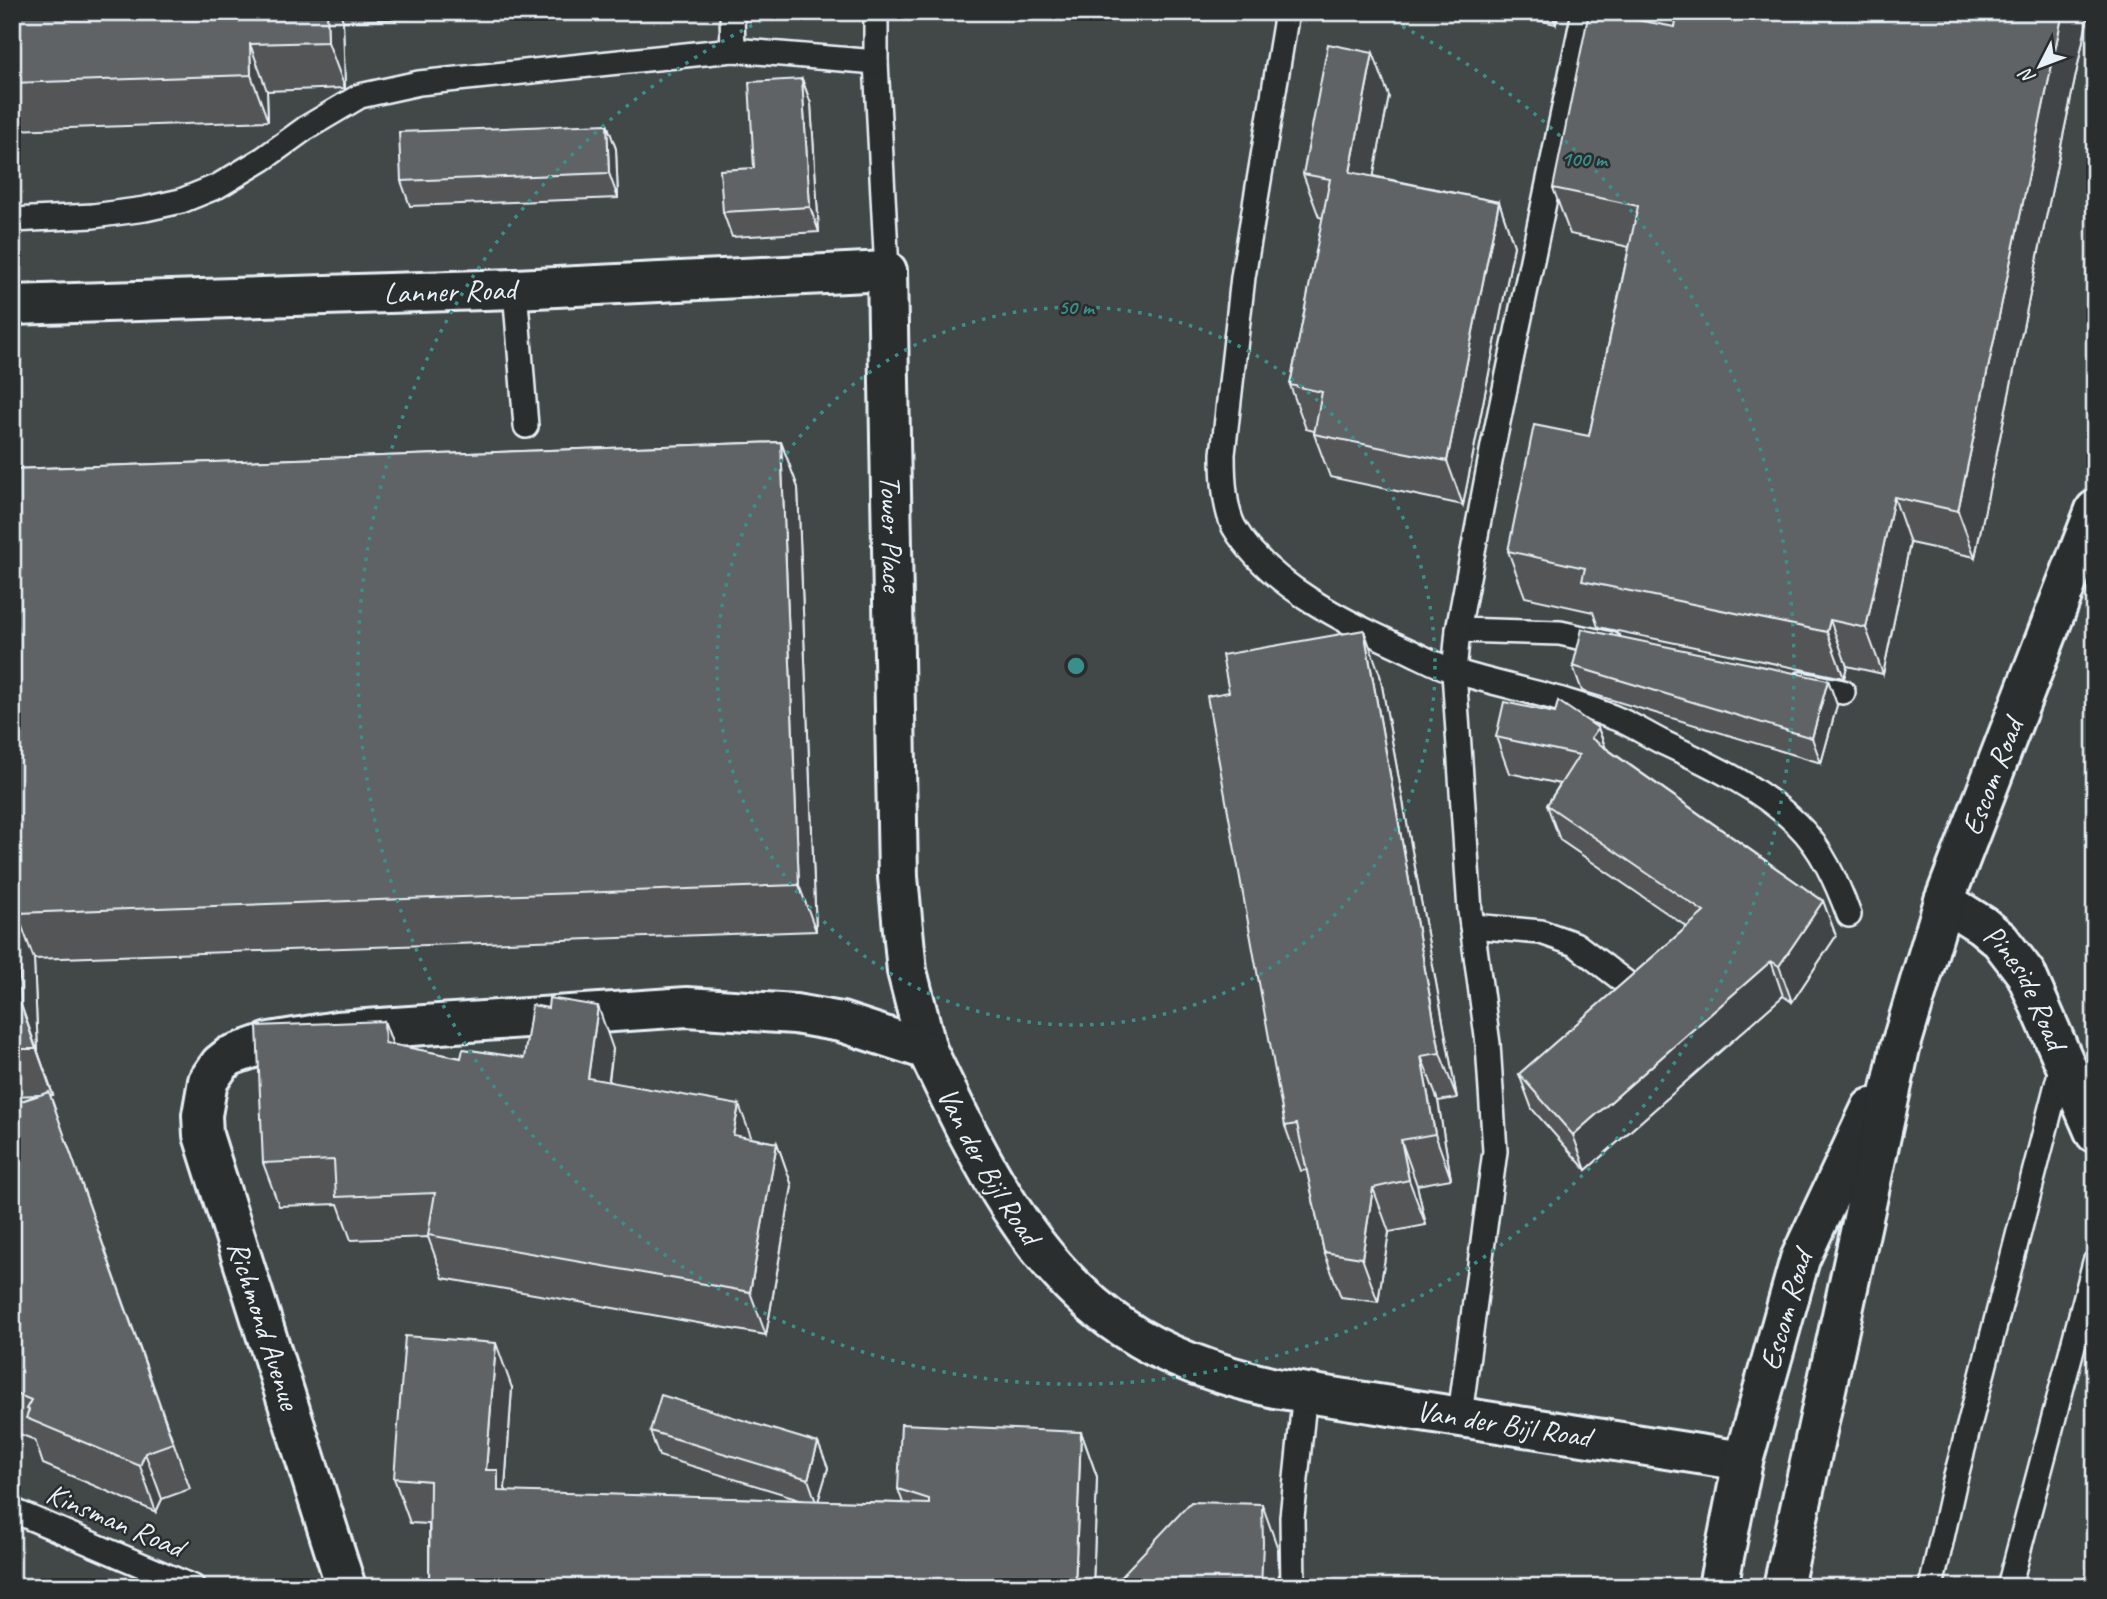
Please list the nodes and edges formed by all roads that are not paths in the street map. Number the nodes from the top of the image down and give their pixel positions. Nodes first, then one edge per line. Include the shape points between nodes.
1 (732, 12) edge
2 (876, 12) edge
3 (1287, 12) edge
4 (1584, 12) edge
5 (733, 50) junction
6 (876, 62) junction
7 (12, 220) edge
8 (887, 271) junction
9 (515, 289) junction
10 (12, 305) edge
11 (526, 426) dead end
12 (2095, 510) edge
13 (1458, 630) junction
14 (1628, 647) edge
15 (1454, 672) junction
16 (1775, 678) edge
17 (1843, 692) dead end
18 (1944, 901) junction
19 (1849, 915) dead end
20 (1472, 926) junction
21 (1633, 988) edge
22 (1900, 1048) junction
23 (927, 1049) junction
24 (2063, 1061) junction
25 (220, 1064) joint
26 (2092, 1119) edge
27 (2095, 1262) edge
28 (1306, 1392) junction
29 (1460, 1415) junction
30 (1743, 1461) junction
31 (12, 1510) edge
32 (193, 1587) edge
33 (346, 1587) edge
34 (1293, 1587) edge
35 (1717, 1587) edge
36 (1783, 1587) edge
37 (1931, 1587) edge
38 (2009, 1587) edge

1 - 5 lane
2 - 6 lane, Tower Place
3 - 15 lane via 1243,277 1223,454 1233,524 1253,552 1315,603 1353,626
4 - 13 lane
5 - 6 lane
5 - 7 lane via 419,83 360,96 218,186 181,201 93,216
6 - 8 lane, Tower Place
8 - 9 street, Lanner Road
8 - 23 street, Tower Place via 898,877 907,971
9 - 10 street, Lanner Road
9 - 11 lane
12 - 18 street, Escom Road
13 - 14 lane via 1560,633
13 - 15 lane
15 - 19 lane via 1615,718 1755,791 1798,824 1823,857
15 - 20 lane
16 - 17 lane
18 - 22 street, Escom Road
18 - 24 street, Pineside Road via 1982,925 2014,956
20 - 21 lane via 1541,932 1575,944
20 - 29 lane via 1488,1044 1495,1151
22 - 30 street, Escom Road via 1800,1259
22 - 36 street, Escom Road
23 - 25 street, Van der Bijl Road via 841,1022 795,1014 687,1007 337,1031 270,1042 240,1051
23 - 28 street, Van der Bijl Road via 1007,1202 1046,1258 1094,1307 1160,1349 1225,1376
24 - 26 street, Pineside Road
24 - 37 lane
25 - 33 street, Richmond Avenue via 204,1096 203,1135
27 - 38 lane
28 - 29 street, Van der Bijl Road
28 - 34 lane via 1292,1517
29 - 30 street, Van der Bijl Road
30 - 35 street, Escom Road
31 - 32 lane, Kinsman Road

